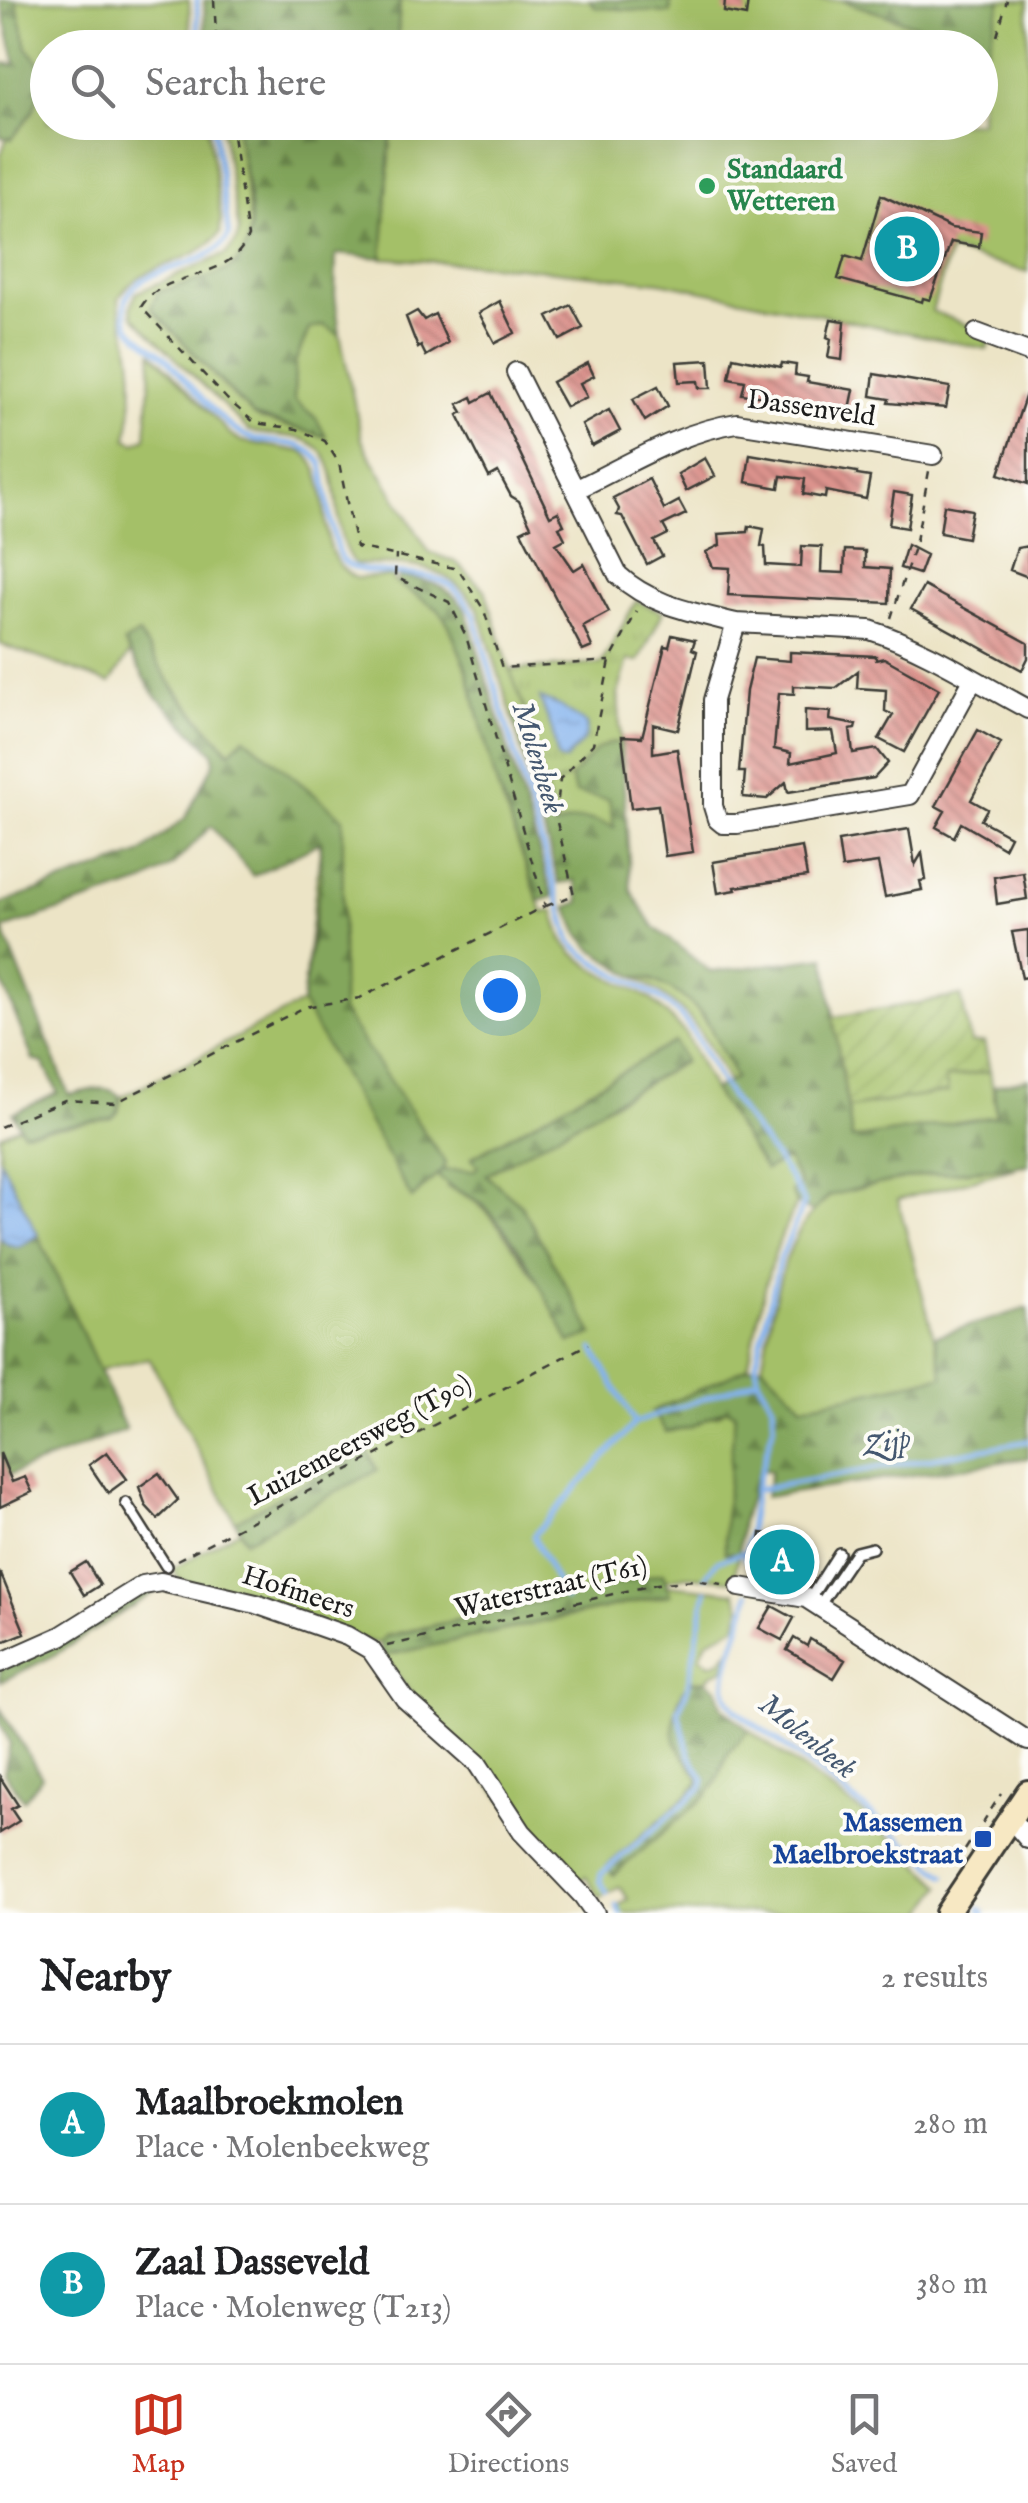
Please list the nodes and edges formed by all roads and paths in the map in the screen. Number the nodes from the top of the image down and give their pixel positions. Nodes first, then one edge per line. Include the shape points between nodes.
1 (214, 0) edge
2 (1007, 0) edge
3 (216, 30) edge
4 (998, 32) edge
5 (234, 140) edge
6 (976, 332) dead end
7 (1028, 352) edge
8 (516, 372) dead end
9 (932, 454) joint
10 (575, 490) junction
11 (396, 555) junction
12 (646, 596) junction
13 (736, 622) junction
14 (886, 635) junction
15 (610, 661) junction
16 (973, 680) junction
17 (1028, 710) edge
18 (545, 906) junction
19 (0, 1127) edge
20 (588, 1344) dead end
21 (126, 1503) dead end
22 (872, 1548) dead end
23 (838, 1553) dead end
24 (166, 1566) joint
25 (740, 1587) joint
26 (814, 1603) junction
27 (372, 1650) junction
28 (0, 1664) edge
29 (1028, 1741) edge
30 (1028, 1792) edge
31 (1010, 1818) junction
32 (1028, 1839) edge
33 (595, 1913) edge
34 (947, 1913) edge

1 - 3 path
2 - 4 path
5 - 11 path via 248,236 241,252 150,293 141,306 255,423 325,441 339,463 356,546
6 - 7 street
8 - 10 street
9 - 10 street, Dassenveld via 737,424 706,428
9 - 14 path via 916,541
10 - 12 street via 618,575
11 - 15 path via 458,569 484,610 502,668
11 - 18 path via 395,578 449,602 466,636
12 - 13 street
12 - 15 path
13 - 14 street
13 - 16 street via 713,700 713,806 723,824 910,795
14 - 16 street
15 - 18 path via 593,744 560,780 556,818 574,895
16 - 17 street
18 - 19 path via 360,998 305,1007 114,1102 65,1100
20 - 24 path, Luizemeersweg (T90)
21 - 24 lane
22 - 26 lane via 856,1552
23 - 26 lane
25 - 26 street
25 - 27 path, Waterstraat (T61) via 694,1580 657,1584
26 - 29 street
27 - 28 street, Hofmeers via 302,1619 160,1582 143,1584 61,1636
27 - 33 street, Hofmeers via 406,1699 477,1763 522,1832
30 - 31 main road
31 - 32 street
31 - 34 main road

